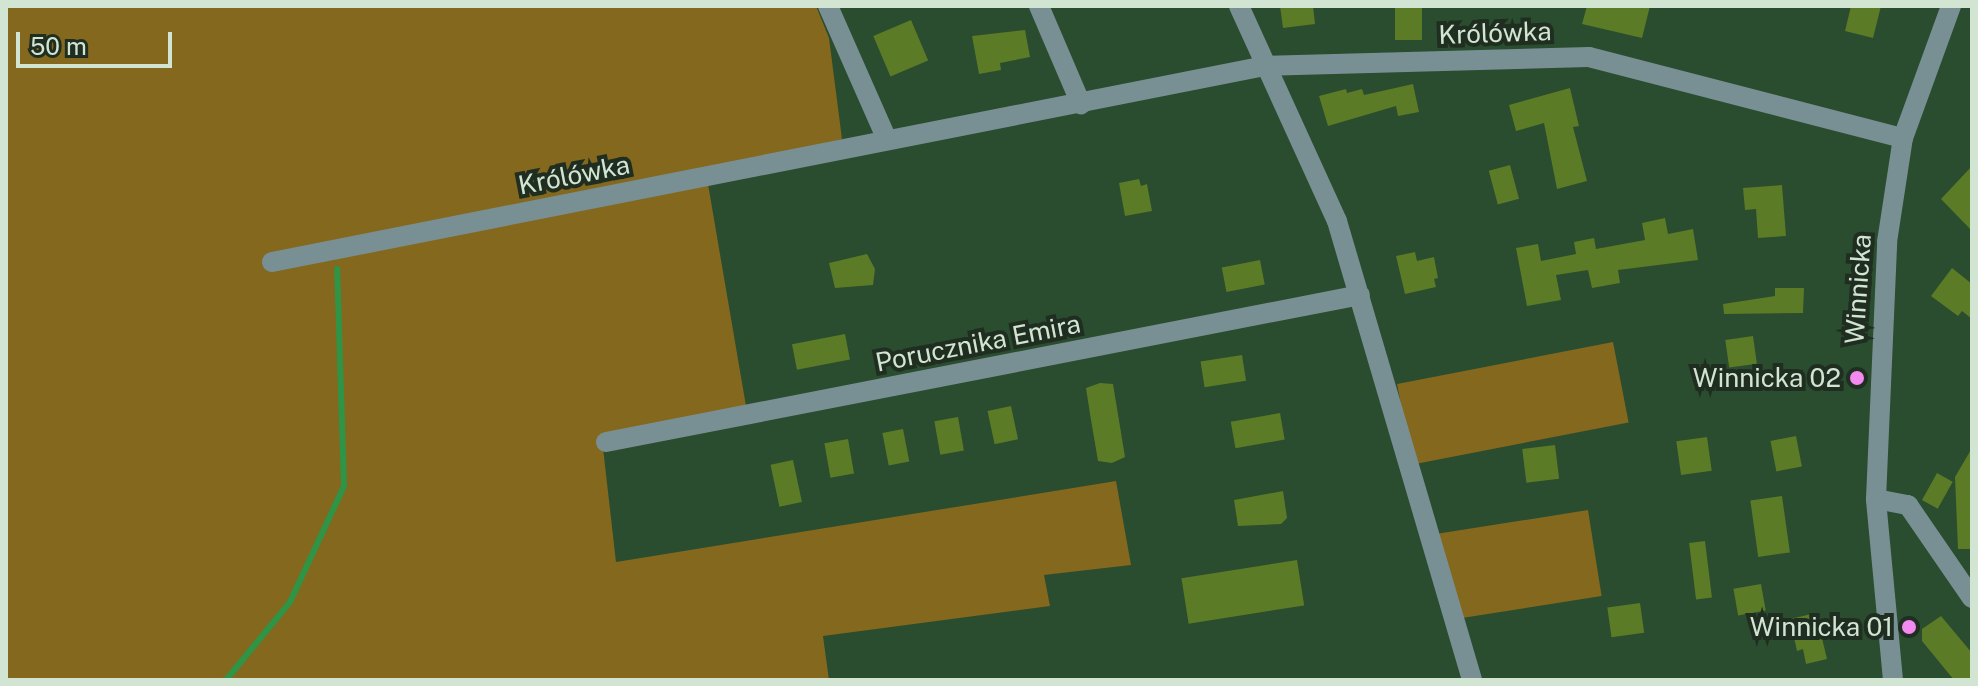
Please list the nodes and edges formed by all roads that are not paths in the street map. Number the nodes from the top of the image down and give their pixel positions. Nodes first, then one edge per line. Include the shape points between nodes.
1 (828, 6) edge
2 (1039, 6) edge
3 (1239, 6) edge
4 (1951, 6) edge
5 (1265, 66) junction
6 (1081, 104) junction
7 (1903, 138) junction
8 (887, 140) junction
9 (272, 262) dead end
10 (1360, 295) junction
11 (606, 442) dead end
12 (1876, 499) junction
13 (1972, 598) edge
14 (1472, 680) edge
15 (1893, 680) edge

1 - 8 street
2 - 6 street
3 - 5 street
4 - 7 street, Winnicka
5 - 6 street, Królówka
5 - 7 street, Królówka via 1589,57
5 - 10 street via 1337,221
6 - 8 street, Królówka
7 - 12 street, Winnicka via 1881,318
8 - 9 street, Królówka
10 - 11 street, Porucznika Emira
10 - 14 street
12 - 13 street via 1908,505
12 - 15 street, Winnicka

